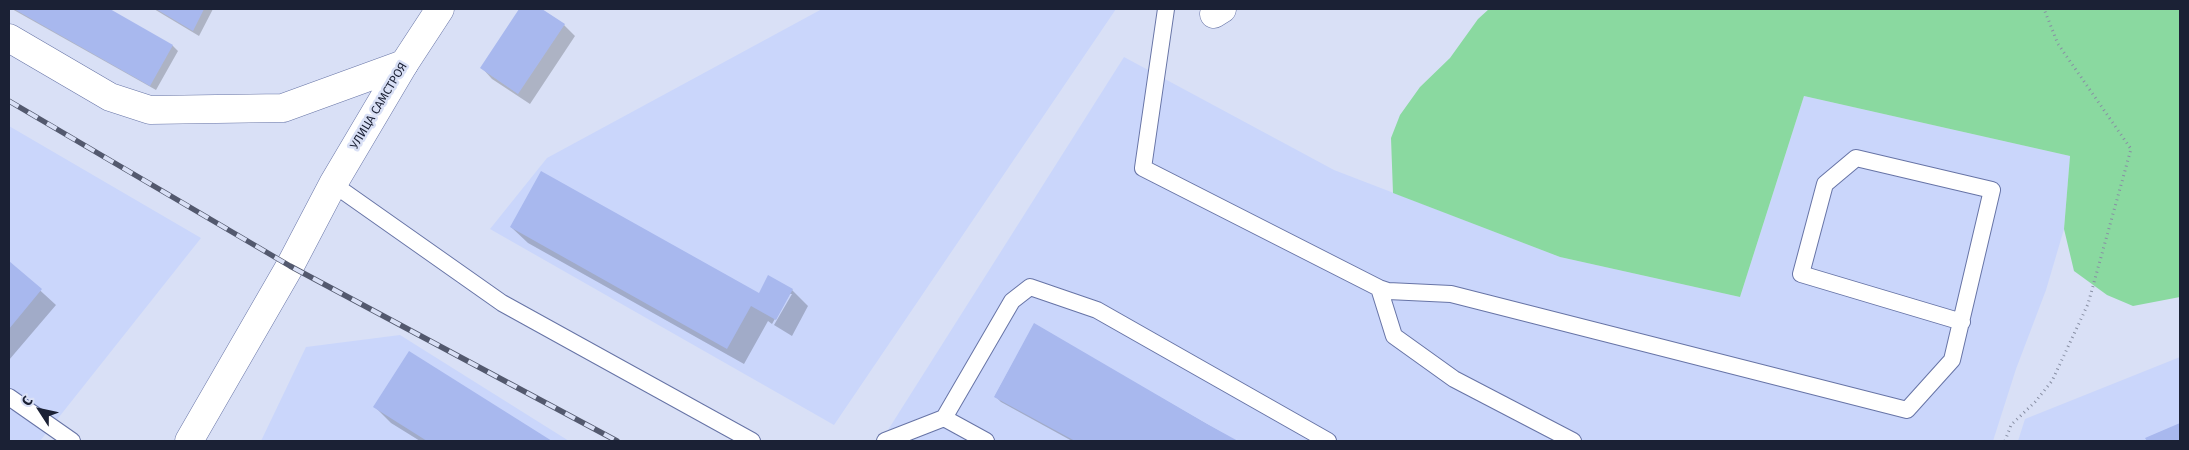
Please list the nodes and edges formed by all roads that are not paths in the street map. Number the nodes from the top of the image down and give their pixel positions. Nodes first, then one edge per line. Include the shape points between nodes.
1 (440, 9) edge
2 (1166, 9) edge
3 (9, 38) edge
4 (404, 64) junction
5 (328, 195) junction
6 (1379, 288) junction
7 (1962, 322) junction
8 (9, 397) edge
9 (944, 418) junction
10 (72, 441) edge
11 (189, 441) edge
12 (752, 441) edge
13 (885, 441) edge
14 (986, 441) edge
15 (1328, 441) edge
16 (1573, 441) edge

1 - 4 street, УЛИЦА САМСТРОЯ
2 - 6 lane via 1143,168
3 - 4 street via 110,97 150,110 283,108
4 - 5 street, УЛИЦА САМСТРОЯ
5 - 11 street, УЛИЦА САМСТРОЯ
5 - 12 lane via 502,303
6 - 7 lane via 1452,294 1907,410 1952,360
6 - 16 lane via 1394,336 1454,379
7 - 7 lane via 1992,190 1856,158 1824,184 1801,274
8 - 10 lane
9 - 13 lane
9 - 14 lane
9 - 15 lane via 1012,301 1030,287 1097,310

